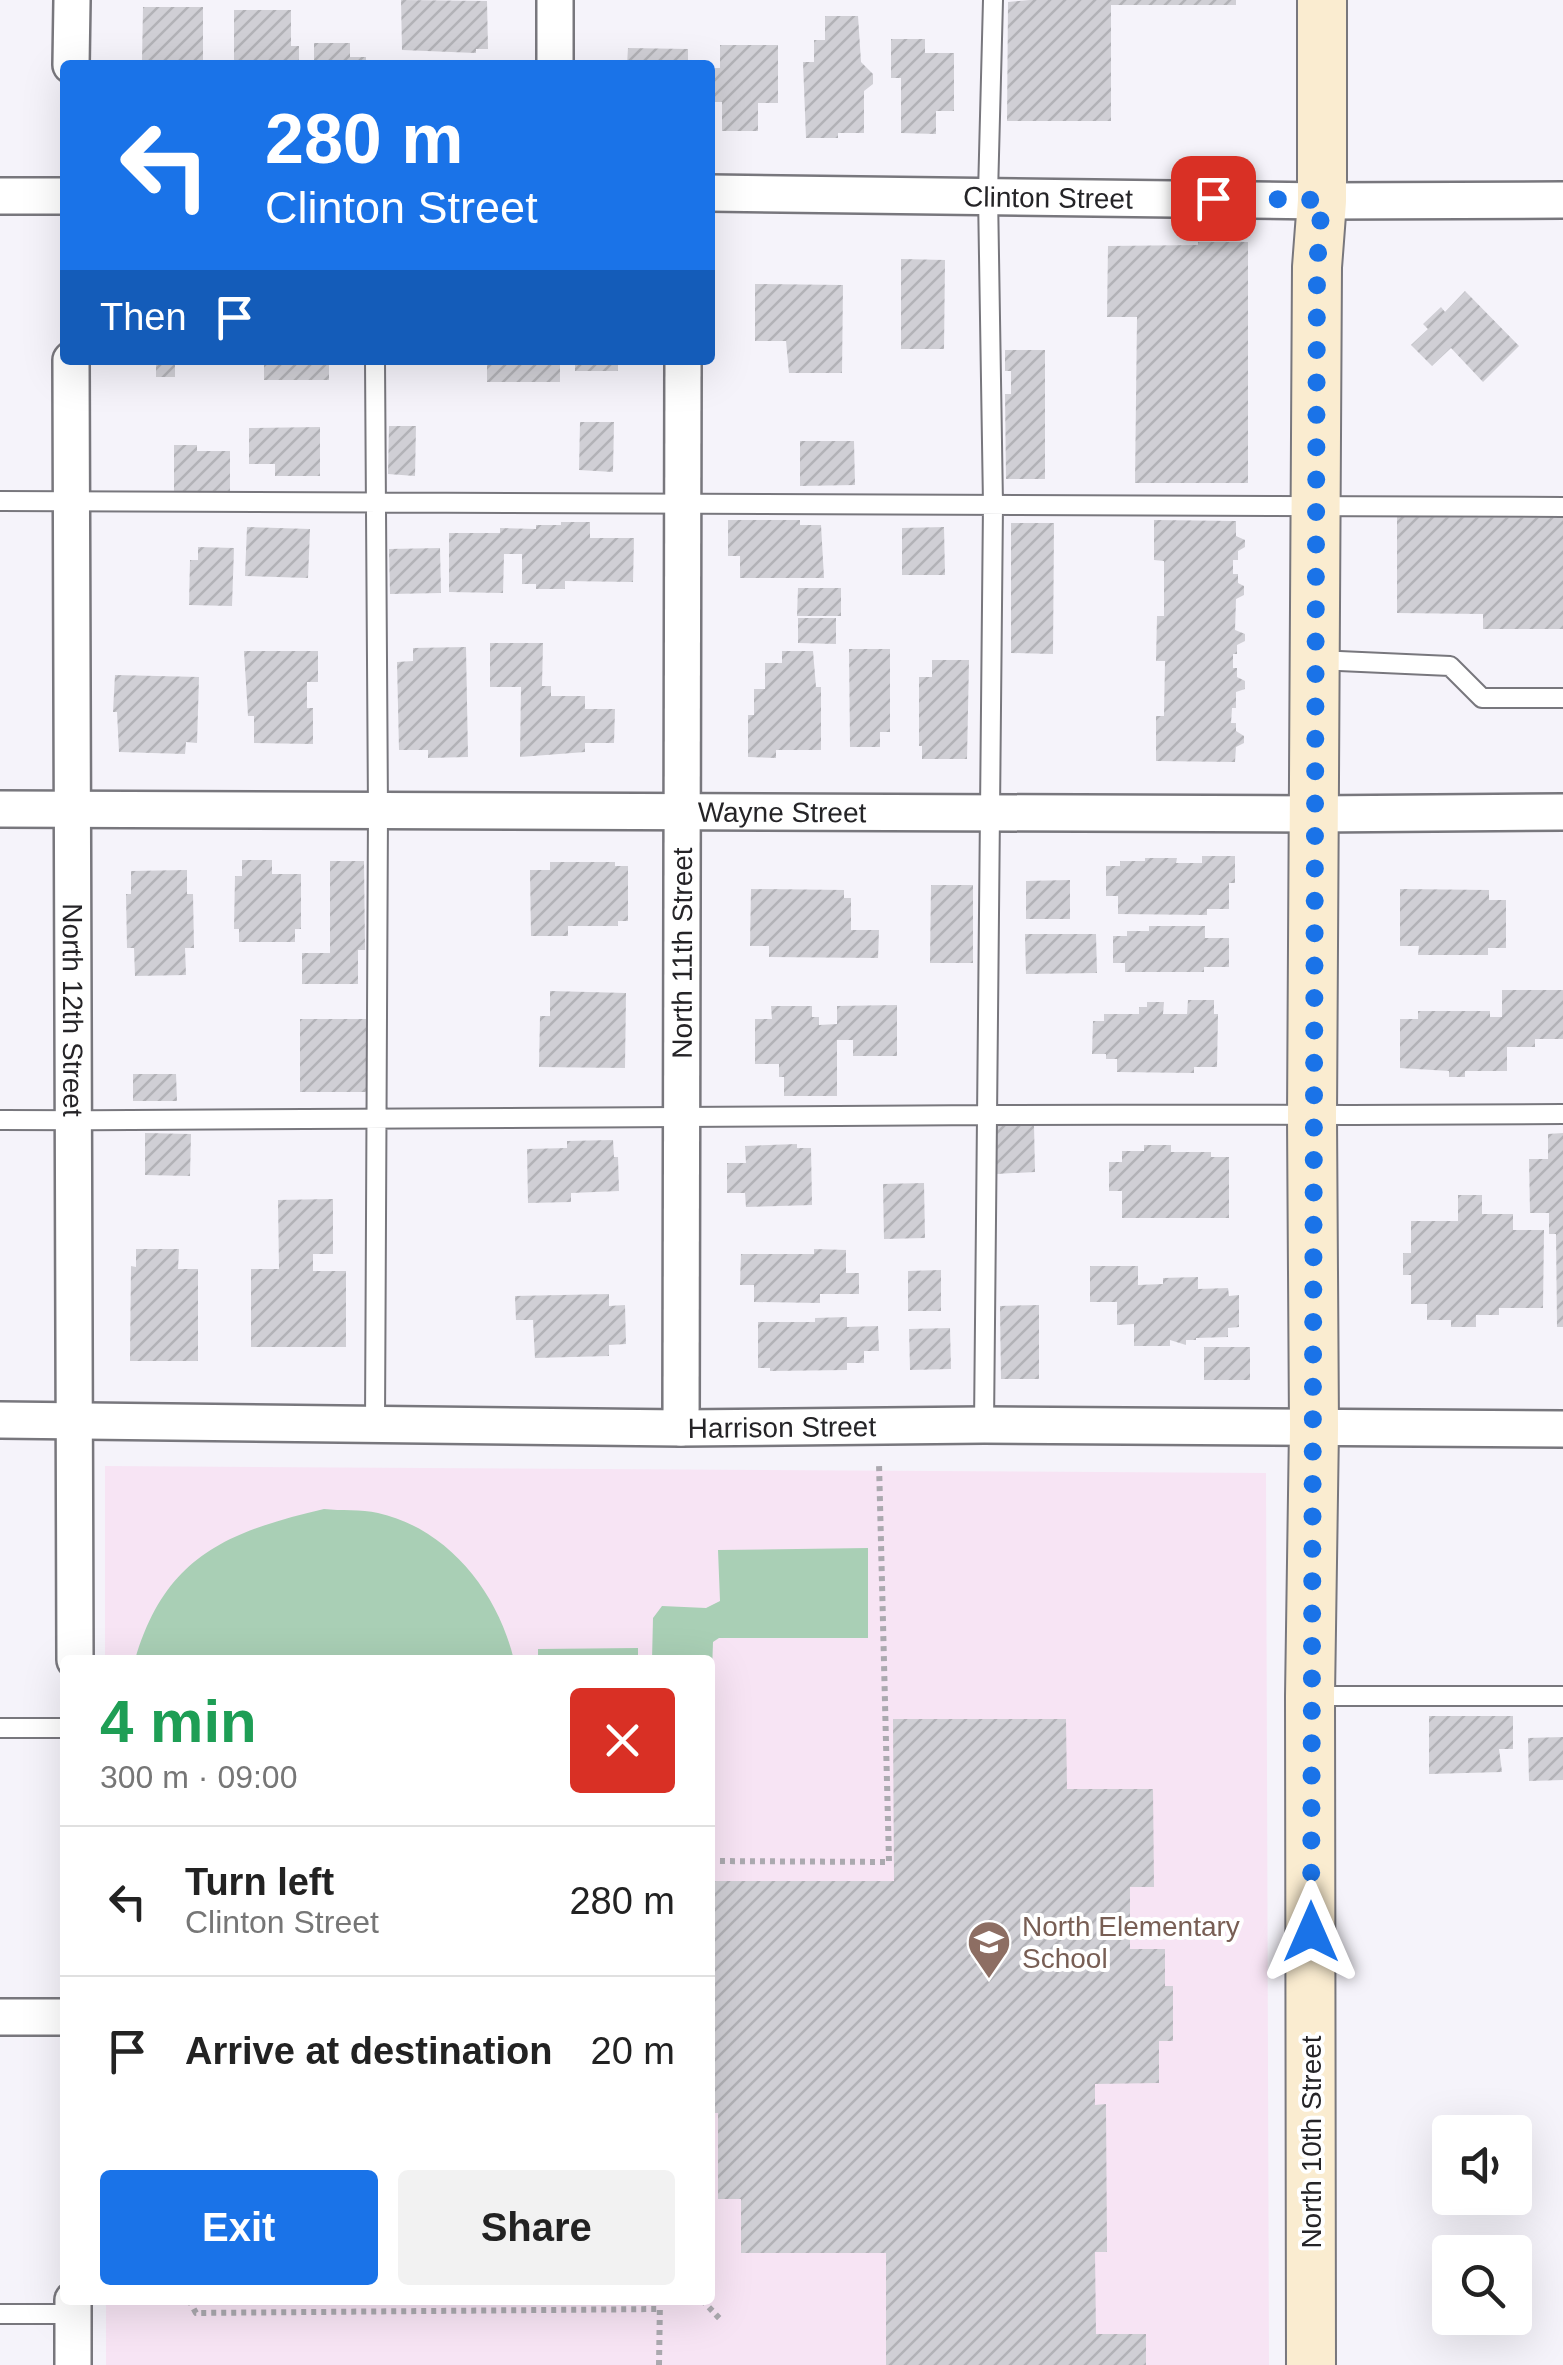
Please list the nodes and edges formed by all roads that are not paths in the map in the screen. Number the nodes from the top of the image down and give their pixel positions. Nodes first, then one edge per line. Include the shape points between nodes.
1 (72, 0) edge
2 (554, 0) edge
3 (993, 0) edge
4 (1322, 0) edge
5 (71, 60) edge
6 (555, 60) edge
7 (715, 192) edge
8 (988, 194) junction
9 (0, 196) edge
10 (60, 196) edge
11 (1322, 200) junction
12 (1563, 200) edge
13 (70, 365) edge
14 (375, 365) edge
15 (684, 365) edge
16 (0, 502) edge
17 (71, 502) junction
18 (375, 502) junction
19 (682, 504) junction
20 (992, 504) junction
21 (1317, 506) junction
22 (1563, 507) edge
23 (1315, 660) junction
24 (1563, 698) edge
25 (0, 809) edge
26 (73, 810) junction
27 (378, 811) junction
28 (988, 811) junction
29 (680, 812) junction
30 (1563, 812) edge
31 (1313, 814) junction
32 (988, 1114) junction
33 (1563, 1114) edge
34 (681, 1117) junction
35 (1312, 1117) junction
36 (0, 1120) edge
37 (73, 1120) junction
38 (377, 1121) junction
39 (0, 1420) edge
40 (74, 1420) junction
41 (375, 1424) junction
42 (984, 1425) junction
43 (682, 1428) junction
44 (1314, 1428) junction
45 (1563, 1430) edge
46 (75, 1655) edge
47 (1310, 1696) junction
48 (1563, 1696) edge
49 (0, 1728) edge
50 (60, 1728) edge
51 (0, 2017) edge
52 (60, 2017) edge
53 (73, 2307) edge
54 (0, 2314) edge
55 (73, 2365) edge
56 (1311, 2365) edge

1 - 5 street
2 - 6 street
3 - 8 lane
4 - 11 main road, North 10th Street
7 - 8 street, Clinton Street
8 - 11 street, Clinton Street
8 - 20 lane
9 - 10 street
11 - 12 street, Clinton Street
11 - 21 main road, North 10th Street
13 - 17 street, North 12th Street
14 - 18 lane
15 - 19 street, North 11th Street
16 - 17 lane
17 - 18 lane
17 - 26 street, North 12th Street
18 - 19 lane
18 - 27 lane
19 - 20 lane
19 - 29 street, North 11th Street
20 - 21 lane
20 - 28 lane
21 - 22 lane
21 - 23 main road, North 10th Street
23 - 24 lane via 1450,666 1482,698
23 - 31 main road, North 10th Street
25 - 26 street, Wayne Street
26 - 27 street, Wayne Street
26 - 37 street, North 12th Street
27 - 29 street, Wayne Street
27 - 38 lane
28 - 29 street, Wayne Street
28 - 31 street, Wayne Street
28 - 32 lane
29 - 34 street, North 11th Street
30 - 31 street, Wayne Street
31 - 35 main road, North 10th Street
32 - 34 lane
32 - 35 lane
32 - 42 lane
33 - 35 lane
34 - 38 lane
34 - 43 street, North 11th Street
35 - 44 main road, North 10th Street
36 - 37 lane
37 - 38 lane
37 - 40 street, North 12th Street
38 - 41 lane
39 - 40 street, Harrison Street
40 - 41 street, Harrison Street
40 - 46 street, North 12th Street
41 - 43 street, Harrison Street
42 - 43 street, Harrison Street
42 - 44 street, Harrison Street
44 - 45 street, Harrison Street
44 - 47 main road, North 10th Street
47 - 48 lane
47 - 56 main road, North 10th Street
49 - 50 lane
51 - 52 street
53 - 54 lane
53 - 55 street

